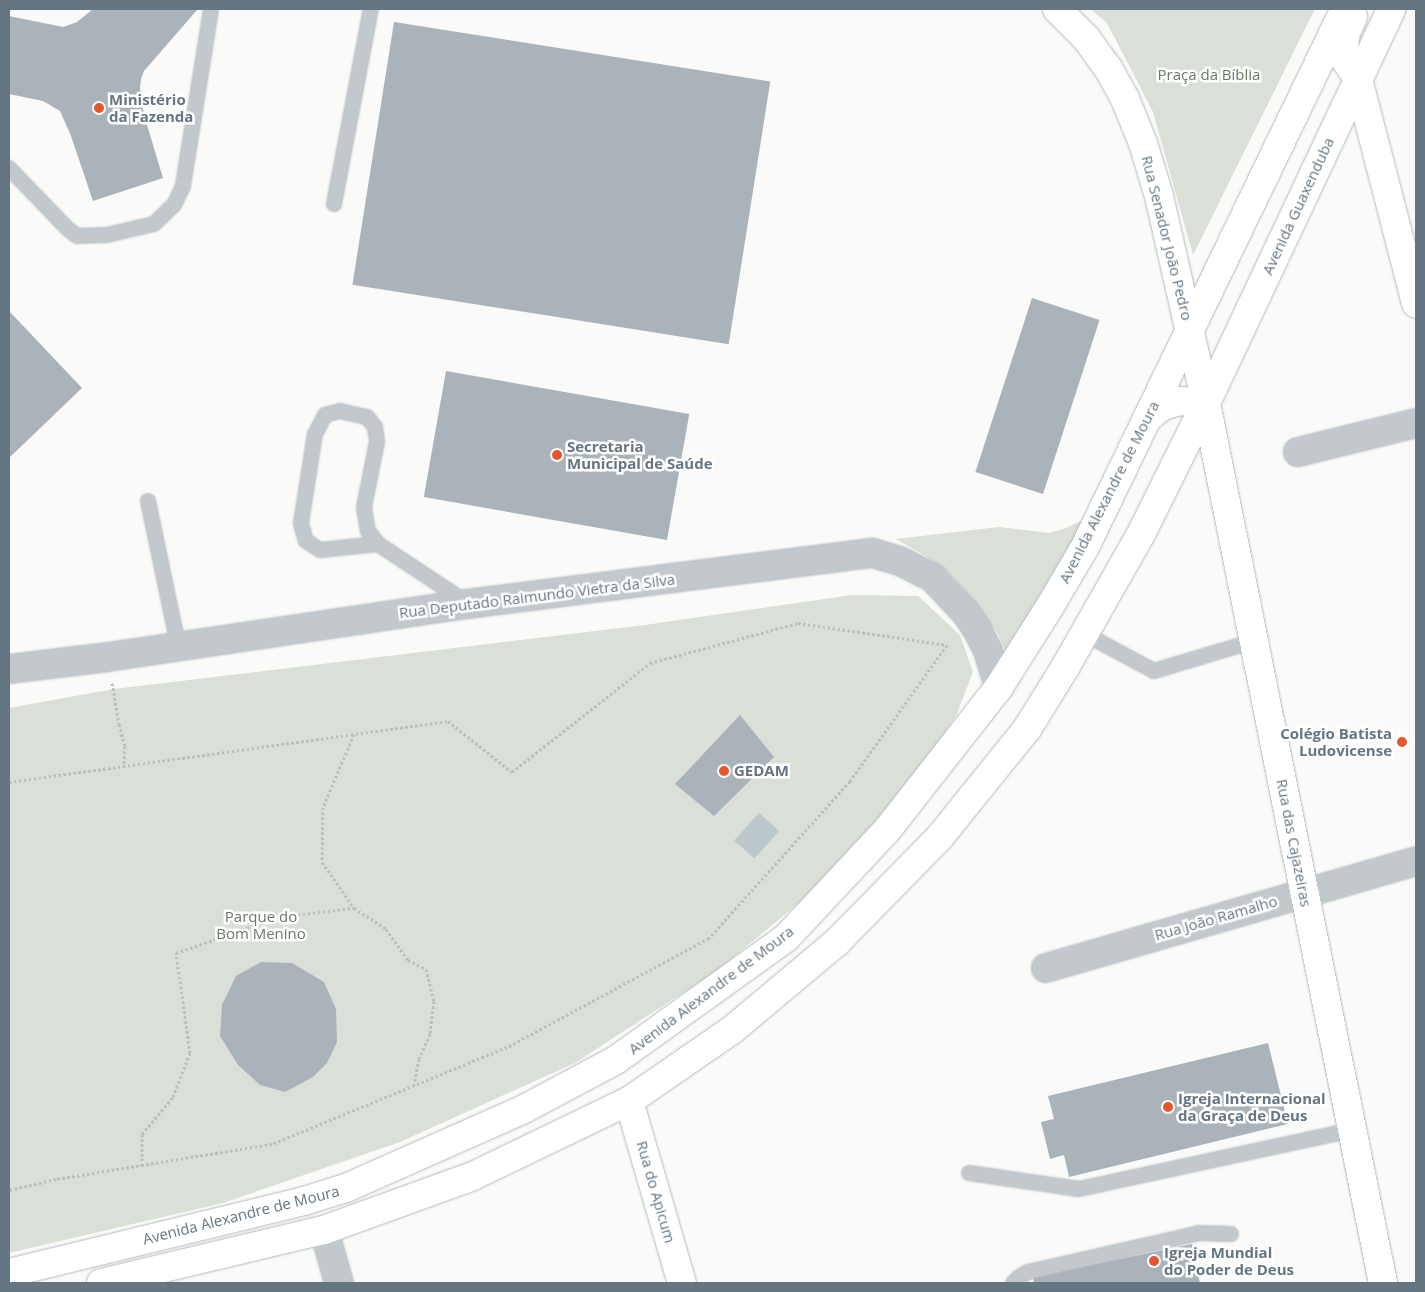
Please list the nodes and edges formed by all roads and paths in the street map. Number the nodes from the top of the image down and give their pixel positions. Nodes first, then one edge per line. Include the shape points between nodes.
1 (211, 9) edge
2 (371, 9) edge
3 (1057, 9) edge
4 (1345, 9) edge
5 (1357, 9) edge
6 (1391, 9) edge
7 (1358, 79) junction
8 (9, 168) edge
9 (334, 204) dead end
10 (1416, 304) edge
11 (1190, 332) junction
12 (1206, 402) junction
13 (1147, 419) junction
14 (1416, 422) edge
15 (1298, 452) dead end
16 (148, 501) dead end
17 (378, 544) junction
18 (468, 604) junction
19 (1084, 634) junction
20 (1254, 641) junction
21 (178, 646) junction
22 (108, 657) junction
23 (9, 669) edge
24 (999, 687) junction
25 (354, 734) junction
26 (124, 766) junction
27 (9, 782) edge
28 (1416, 861) edge
29 (1304, 892) junction
30 (354, 908) junction
31 (786, 938) junction
32 (1046, 968) dead end
33 (414, 1086) junction
34 (629, 1100) junction
35 (524, 1110) junction
36 (1352, 1130) junction
37 (515, 1156) junction
38 (142, 1166) junction
39 (969, 1173) dead end
40 (9, 1190) edge
41 (324, 1230) junction
42 (1231, 1234) dead end
43 (9, 1273) edge
44 (101, 1283) edge
45 (338, 1283) edge
46 (682, 1283) edge
47 (1013, 1283) edge
48 (1383, 1283) edge

1 - 8 lane via 183,186 174,205 154,224 107,235 78,236
2 - 9 lane
3 - 11 main road, Rua Senador João Pedro via 1086,38 1108,68 1140,134 1159,196
4 - 11 main road
5 - 7 main road via 1346,32 1344,46 1346,61
6 - 7 main road, Avenida Guaxenduba
7 - 10 main road
7 - 12 main road, Avenida Guaxenduba
11 - 12 main road, Rua Senador João Pedro
11 - 13 main road, Avenida Alexandre de Moura
12 - 13 main road via 1168,404
12 - 19 main road via 1142,532
12 - 20 main road, Rua das Cajazeiras
13 - 24 main road, Avenida Alexandre de Moura via 1085,547
14 - 15 street
16 - 21 lane
17 - 17 lane via 368,531 364,507 377,442 375,427 367,417 340,411 325,415 315,434 301,523 306,541 320,550
17 - 18 lane
18 - 21 street, Rua Deputado Raimundo Vietra da Silva
18 - 24 street, Rua Deputado Raimundo Vietra da Silva via 873,553 900,561 934,578 978,631
19 - 20 lane via 1154,671
19 - 34 main road via 1027,729 939,838 837,942 732,1030
20 - 29 main road, Rua das Cajazeiras
21 - 22 street, Rua Deputado Raimundo Vietra da Silva
22 - 23 street, Rua Deputado Raimundo Vietra da Silva
22 - 26 path via 125,746
24 - 31 main road, Avenida Alexandre de Moura via 887,830
25 - 26 path
25 - 30 path via 323,807 322,862
25 - 33 path via 448,721 512,772 650,663 798,623 946,645 850,781 709,938 507,1047
26 - 27 path
28 - 29 street, Rua João Ramalho
29 - 32 street, Rua João Ramalho
29 - 36 main road, Rua das Cajazeiras
30 - 33 path via 386,929 408,960 426,969 434,1001 430,1034 419,1059
30 - 38 path via 278,916 176,953 190,1053 173,1097 142,1134
31 - 34 main road, Rua do Apicum via 743,986 629,1067 624,1083
31 - 35 main road, Avenida Alexandre de Moura via 616,1060
33 - 38 path via 272,1144
34 - 37 main road
34 - 46 main road, Rua do Apicum
35 - 37 main road via 532,1127
35 - 43 main road, Avenida Alexandre de Moura via 346,1188
36 - 39 lane via 1079,1189
36 - 48 main road, Rua das Cajazeiras
37 - 41 main road via 430,1192
38 - 40 path
41 - 44 main road
41 - 45 street
42 - 47 lane via 1199,1233 1028,1272

